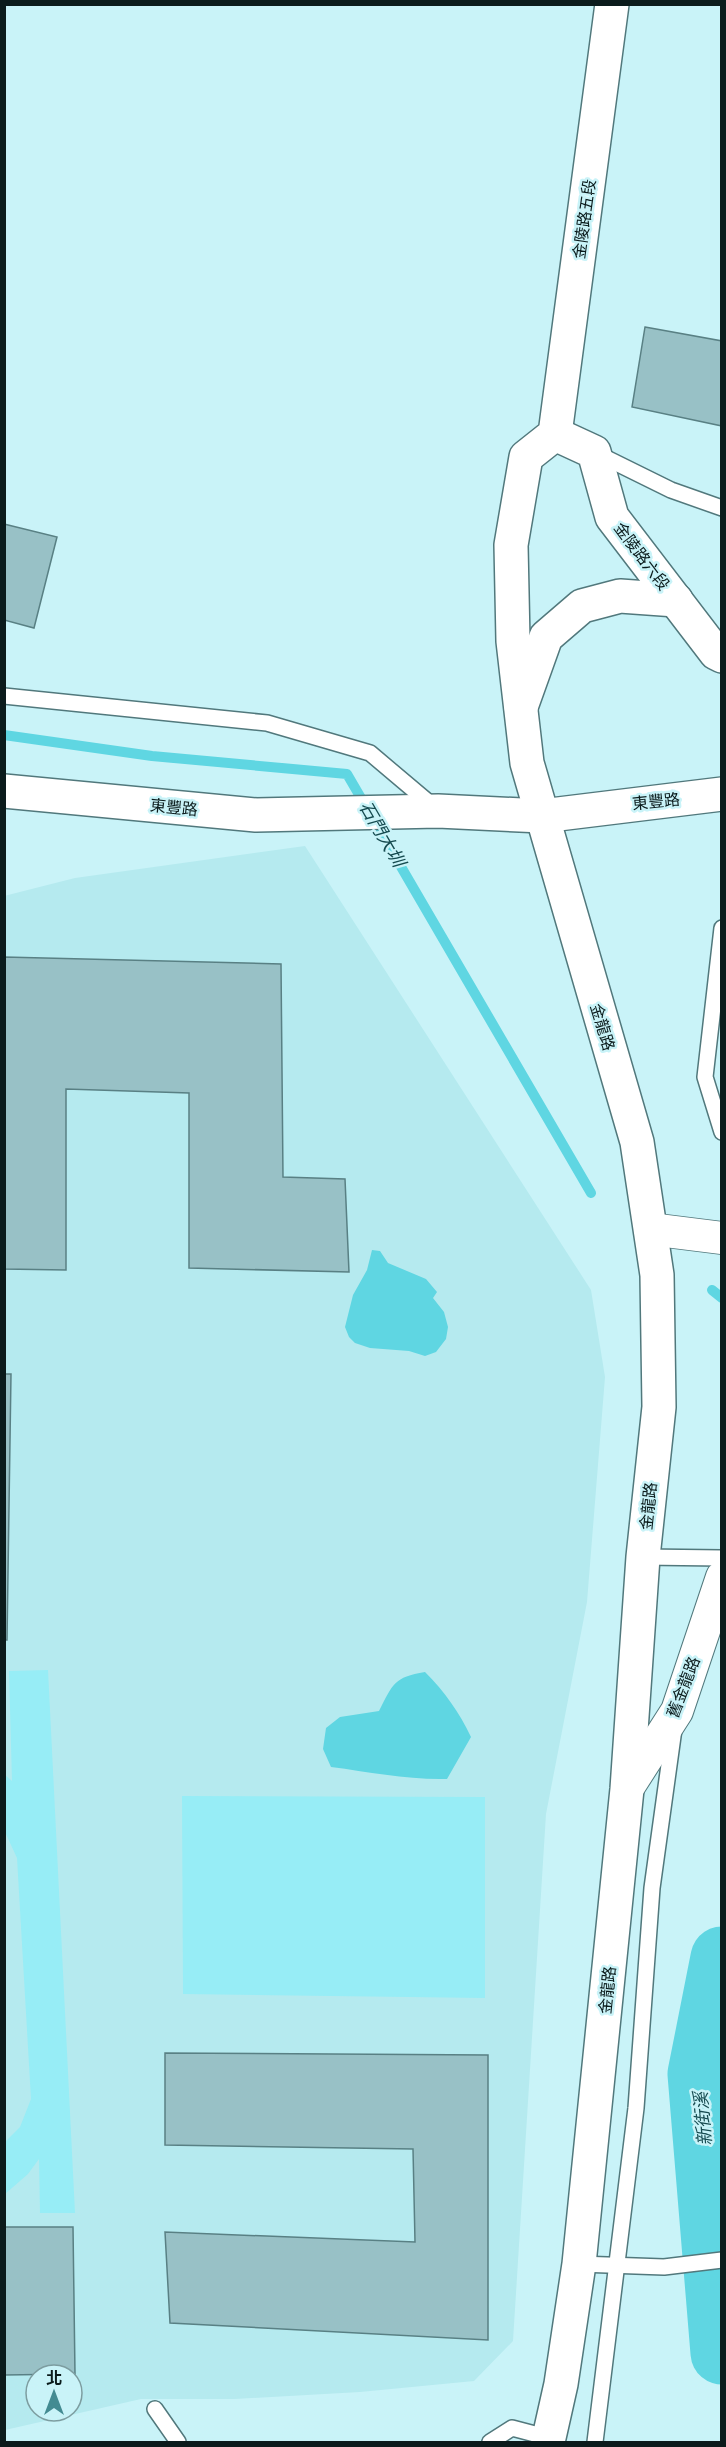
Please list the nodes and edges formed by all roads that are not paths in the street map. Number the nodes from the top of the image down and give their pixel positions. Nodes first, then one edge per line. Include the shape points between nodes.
1 (612, 4) edge
2 (555, 434) junction
3 (594, 452) junction
4 (722, 508) edge
5 (676, 600) junction
6 (722, 656) edge
7 (4, 696) edge
8 (520, 707) junction
9 (4, 790) edge
10 (722, 794) edge
11 (425, 811) junction
12 (542, 816) junction
13 (722, 928) edge
14 (722, 1132) edge
15 (650, 1229) junction
16 (722, 1238) edge
17 (643, 1557) junction
18 (722, 1558) edge
19 (722, 1577) edge
20 (677, 1711) junction
21 (627, 1789) junction
22 (722, 2260) edge
23 (579, 2264) junction
24 (617, 2266) junction
25 (155, 2409) dead end
26 (550, 2441) edge
27 (178, 2442) edge
28 (490, 2442) edge
29 (595, 2442) edge

1 - 2 main road, 金陵路五段
2 - 3 main road
2 - 8 main road, 金龍路 via 526,457 511,545 513,641
3 - 4 lane via 670,490
3 - 5 main road, 金陵路六段 via 612,517
5 - 6 main road, 金陵路六段
5 - 8 main road via 620,596 582,606 546,637
7 - 11 lane via 267,723 370,753
8 - 12 main road, 金龍路 via 527,763
9 - 11 main road, 東豐路 via 256,815
10 - 12 main road, 東豐路
11 - 12 main road, 東豐路
12 - 15 main road, 金龍路 via 637,1142
13 - 14 lane via 705,1077
15 - 16 street
15 - 17 main road, 金龍路 via 657,1275 659,1407
17 - 18 lane
17 - 21 main road, 金龍路
19 - 20 street, 舊金龍路
20 - 21 street, 舊金龍路
20 - 24 lane via 652,1888 636,2108
21 - 23 main road, 金龍路
22 - 24 lane via 664,2267
23 - 24 lane
23 - 26 main road, 金龍路
24 - 29 lane
25 - 27 lane
26 - 28 lane via 512,2428

